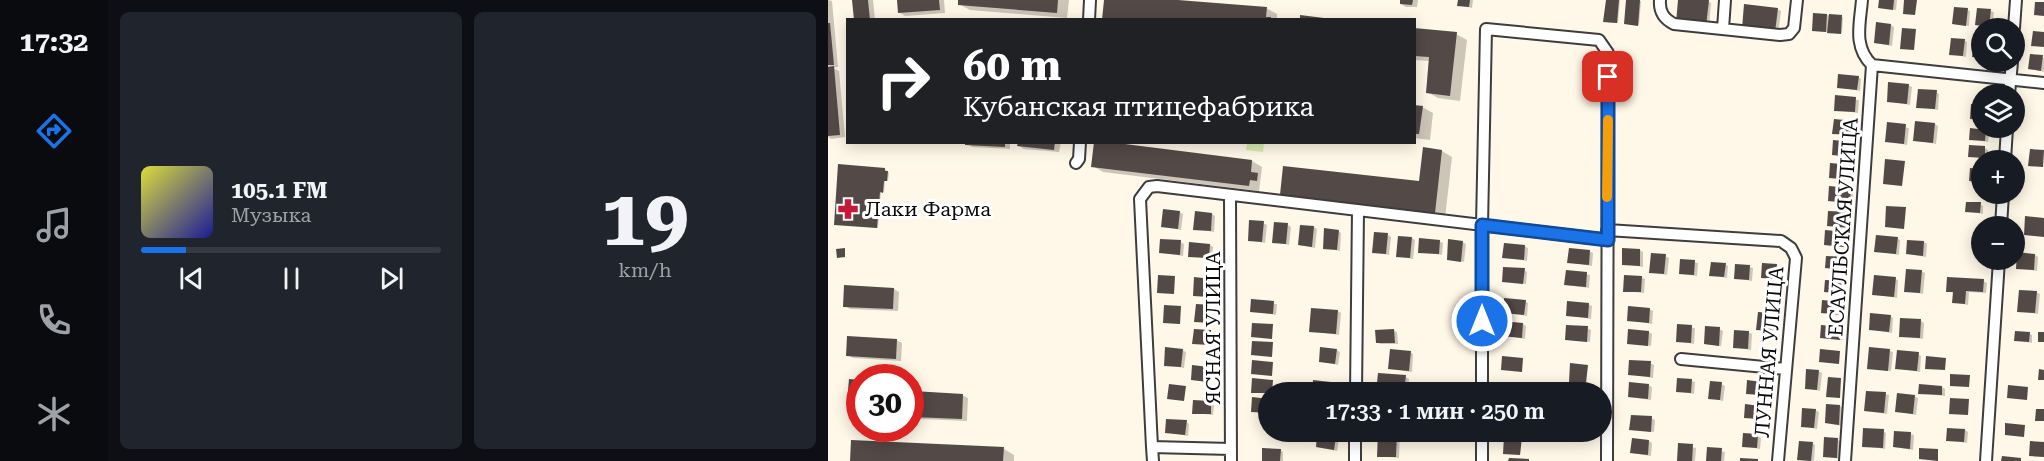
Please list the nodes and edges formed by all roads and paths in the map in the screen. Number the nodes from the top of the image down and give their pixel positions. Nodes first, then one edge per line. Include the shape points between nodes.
1 (1090, 0) edge
2 (1725, 0) edge
3 (1797, 0) edge
4 (1862, 0) edge
5 (2016, 0) edge
6 (1660, 4) edge
7 (1089, 18) edge
8 (2015, 18) edge
9 (1723, 29) junction
10 (1872, 65) junction
11 (2044, 83) edge
12 (1991, 84) edge
13 (2025, 85) edge
14 (1080, 144) edge
15 (1076, 163) dead end
16 (1230, 195) junction
17 (1358, 210) junction
18 (1482, 225) junction
19 (1607, 235) junction
20 (1998, 270) edge
21 (1681, 359) dead end
22 (1786, 369) junction
23 (1356, 382) edge
24 (1482, 382) edge
25 (1355, 442) edge
26 (1482, 442) edge
27 (1152, 447) junction
28 (1231, 455) edge
29 (1153, 461) edge
30 (1355, 461) edge
31 (1482, 461) edge
32 (1607, 461) edge
33 (1778, 461) edge
34 (1845, 461) edge
35 (1986, 461) edge

1 - 7 street
2 - 9 street
3 - 9 street via 1794,28 1789,34
4 - 10 street via 1858,42
5 - 8 street
6 - 9 street via 1667,20 1674,24
10 - 12 street
10 - 34 street, ЕСАУЛЬСКАЯ УЛИЦА
11 - 13 street
14 - 15 street
16 - 17 street
16 - 27 street via 1157,186 1149,187 1140,199
16 - 28 street, ЯСНАЯ УЛИЦА
17 - 18 street
17 - 23 street
18 - 19 street
18 - 19 street via 1486,29 1592,38 1606,48
18 - 24 street
19 - 22 street, ЛУННАЯ УЛИЦА via 1781,241 1791,248 1796,258
19 - 32 street
20 - 35 street
21 - 22 street
22 - 33 street, ЛУННАЯ УЛИЦА
25 - 30 street
26 - 31 street
27 - 28 street
27 - 29 street

